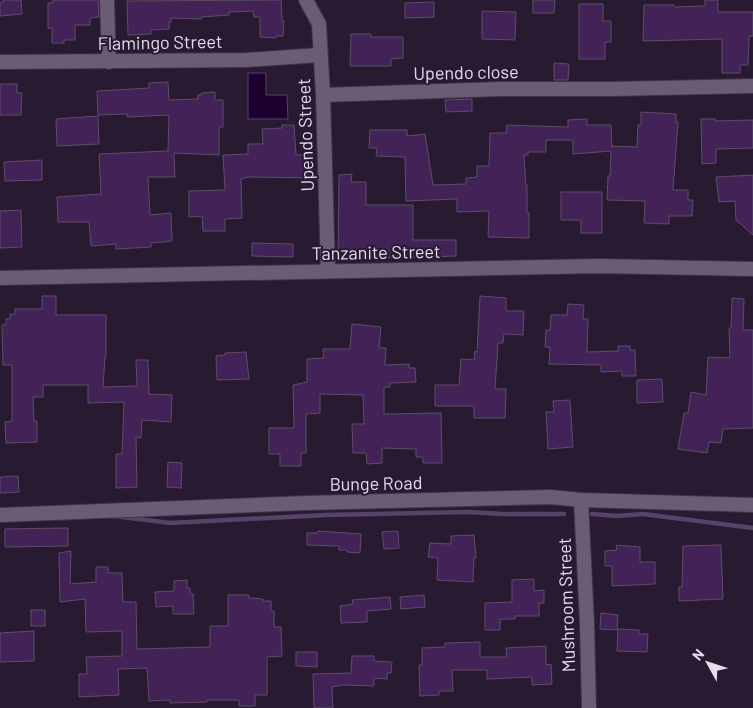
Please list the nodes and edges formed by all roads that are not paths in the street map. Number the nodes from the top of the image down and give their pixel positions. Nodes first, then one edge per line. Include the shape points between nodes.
1 (107, 0) edge
2 (306, 0) edge
3 (319, 55) junction
4 (0, 62) edge
5 (109, 62) junction
6 (753, 86) edge
7 (323, 95) junction
8 (753, 268) edge
9 (328, 271) junction
10 (0, 278) edge
11 (581, 500) junction
12 (753, 505) edge
13 (0, 515) edge
14 (589, 708) edge

1 - 5 street
2 - 3 street, Upendo Street via 318,24
3 - 5 street, Flamingo Street via 246,60
3 - 7 street, Upendo Street
4 - 5 street, Flamingo Street
6 - 7 street, Upendo close
7 - 9 street, Upendo Street
8 - 9 street, Tanzanite Street via 599,266
9 - 10 street, Tanzanite Street
11 - 12 street, Bunge Road
11 - 13 street, Bunge Road via 551,497 308,503
11 - 14 street, Mushroom Street

